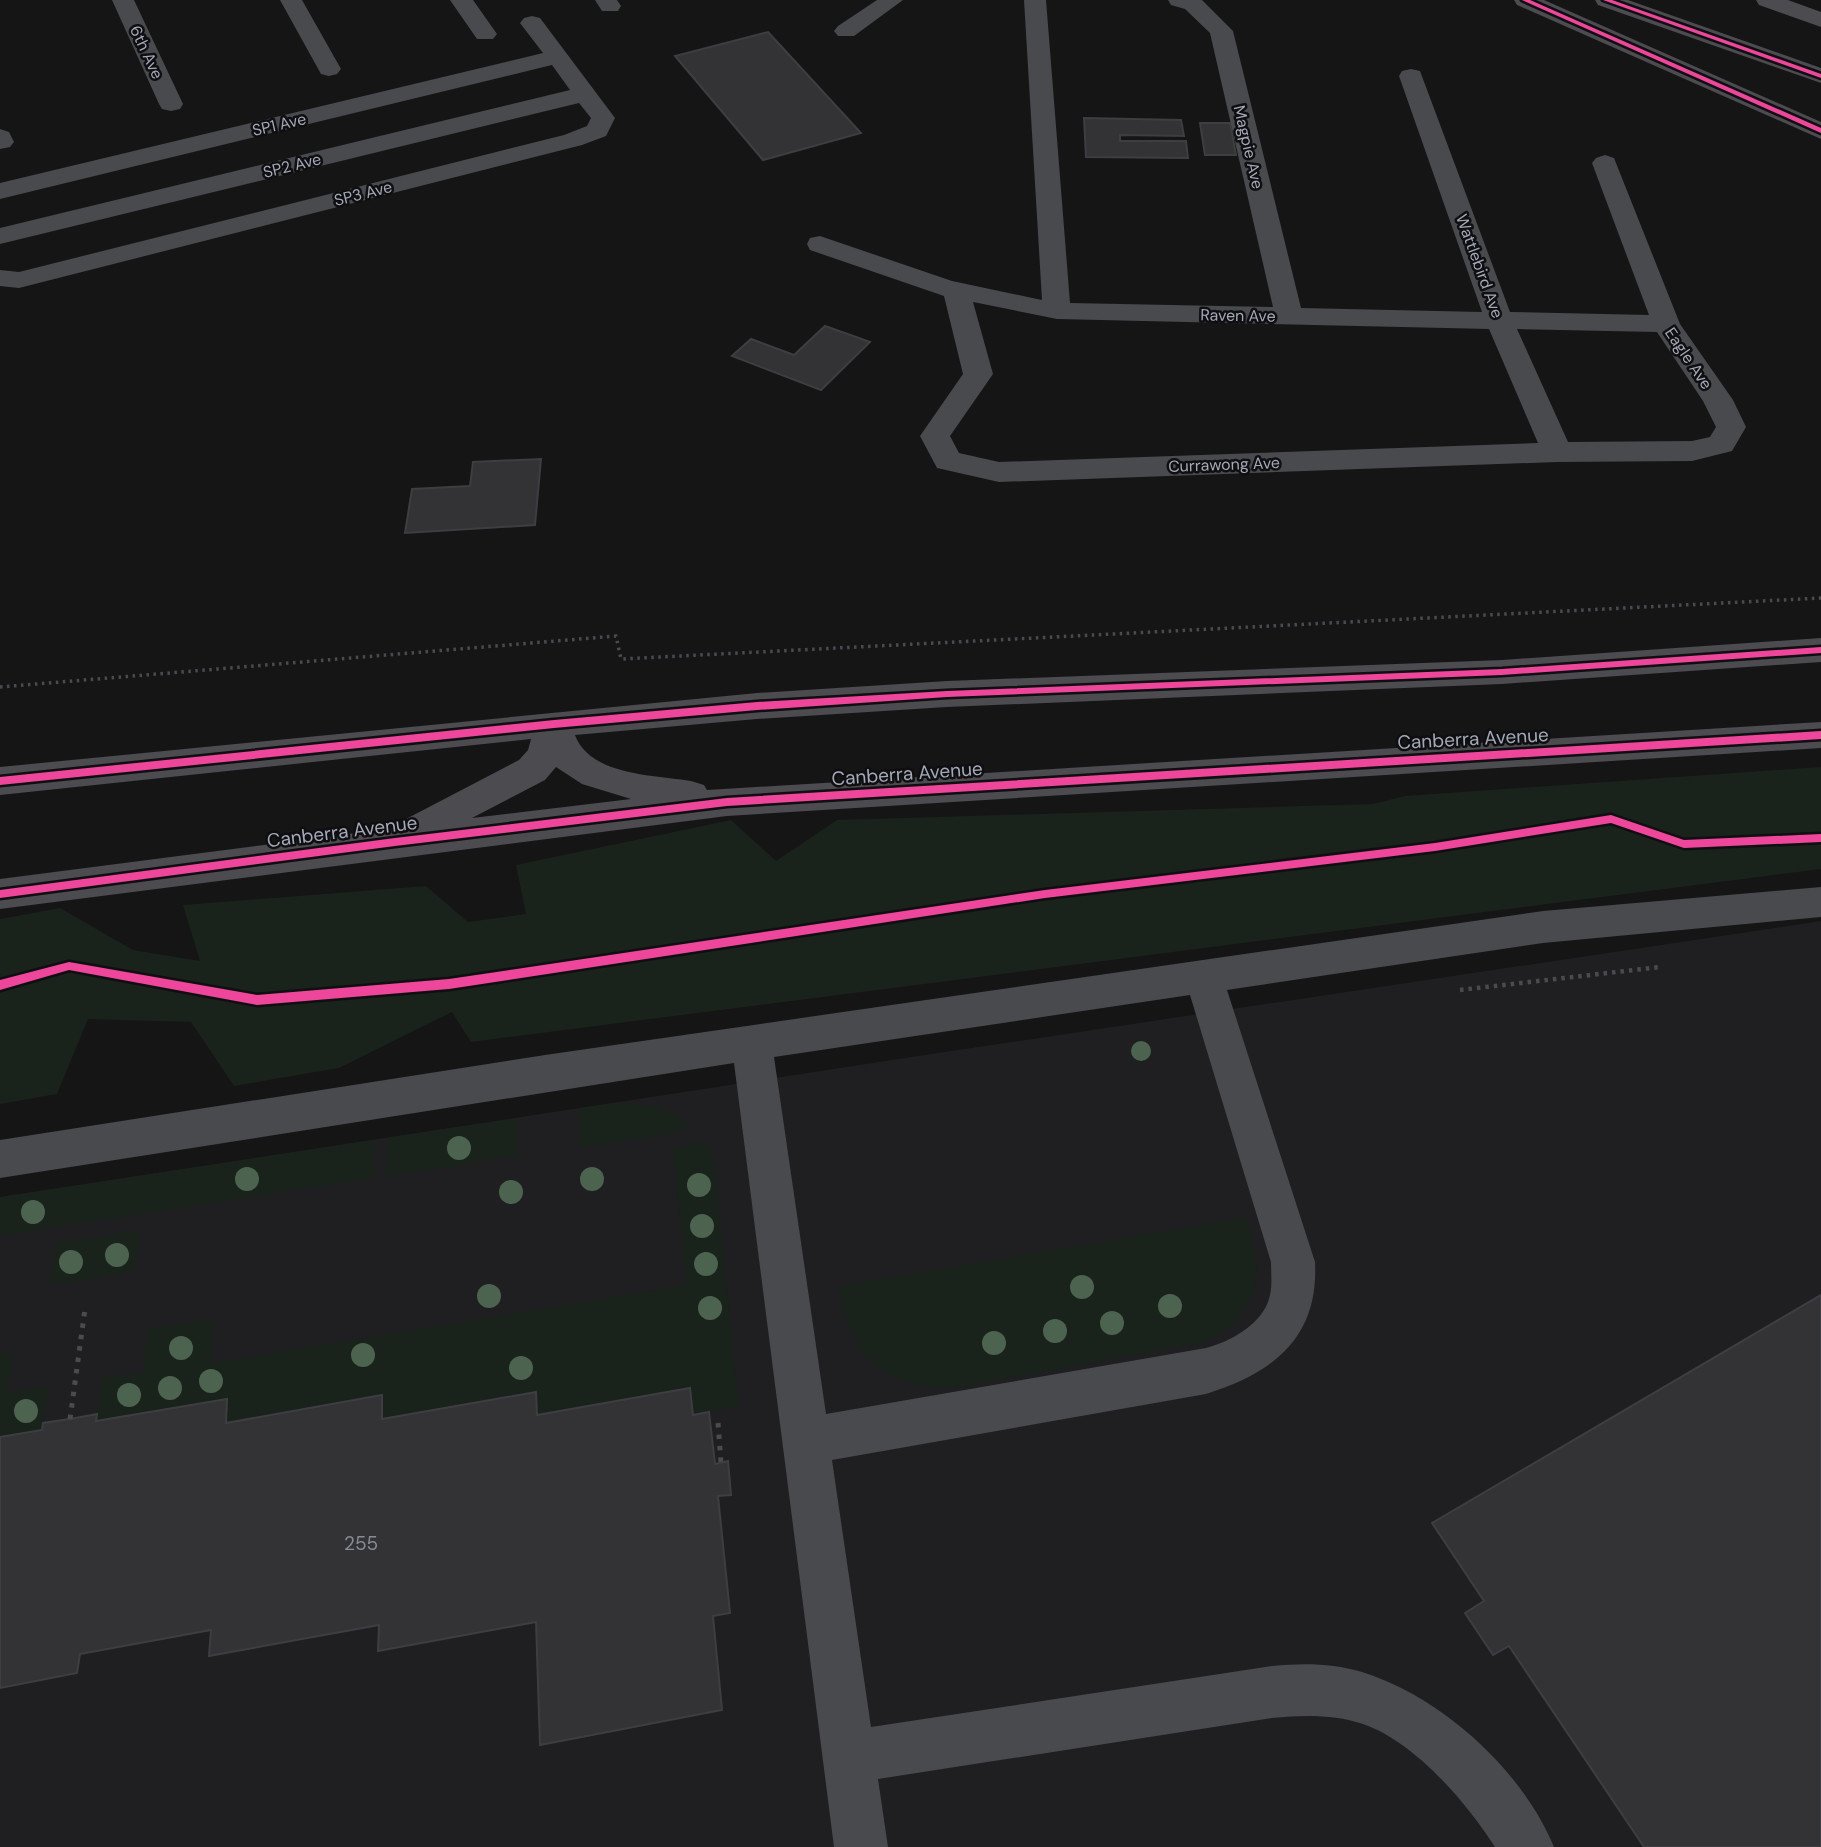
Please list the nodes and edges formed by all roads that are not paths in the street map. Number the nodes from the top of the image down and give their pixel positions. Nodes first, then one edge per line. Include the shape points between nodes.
1 (123, 0) edge
2 (291, 0) edge
3 (461, 0) edge
4 (892, 0) edge
5 (1035, 0) edge
6 (1179, 0) edge
7 (1525, 0) edge
8 (1606, 0) edge
9 (1767, 0) edge
10 (1821, 20) edge
11 (532, 23) dead end
12 (846, 31) dead end
13 (485, 34) dead end
14 (557, 57) junction
15 (329, 69) dead end
16 (1411, 76) dead end
17 (1821, 76) edge
18 (585, 93) junction
19 (171, 104) dead end
20 (1821, 131) edge
21 (1605, 163) dead end
22 (0, 191) edge
23 (0, 236) edge
24 (820, 244) dead end
25 (0, 278) edge
26 (956, 290) junction
27 (1058, 311) junction
28 (1289, 316) junction
29 (1499, 320) junction
30 (1666, 324) junction
31 (1692, 451) joint
32 (1558, 452) junction
33 (1821, 650) edge
34 (554, 724) junction
35 (1821, 735) edge
36 (0, 781) edge
37 (727, 802) junction
38 (395, 842) junction
39 (0, 894) edge
40 (1821, 902) edge
41 (1203, 978) junction
42 (751, 1042) junction
43 (0, 1159) edge
44 (805, 1441) junction
45 (849, 1758) junction
46 (861, 1847) edge
47 (1527, 1847) edge

1 - 19 street, 6th Ave
2 - 15 street
3 - 13 street
4 - 12 street
5 - 27 street
6 - 28 street, Magpie Ave via 1193,4 1221,31
7 - 20 highway
8 - 17 highway
9 - 10 highway
11 - 14 street, SP3 Ave
14 - 18 street, SP3 Ave
14 - 22 street, SP1 Ave
16 - 29 street, Wattlebird Ave
18 - 23 street, SP2 Ave
18 - 25 street, SP3 Ave via 603,118 597,131 573,140 19,280
21 - 30 street, Eagle Ave
24 - 26 street, Raven Ave
26 - 27 street, Raven Ave
26 - 32 street, Currawong Ave via 978,374 935,436 948,461 999,472
27 - 28 street, Raven Ave
28 - 29 street, Raven Ave
29 - 30 street, Raven Ave
29 - 32 street, Wattlebird Ave
30 - 31 street, Eagle Ave via 1731,427 1721,444
31 - 32 street, Currawong Ave
33 - 34 highway via 1502,672 947,694
34 - 36 highway
34 - 37 highway via 565,752 580,768 619,782
34 - 38 highway via 544,756 532,770
35 - 37 highway, Canberra Avenue
37 - 38 highway, Canberra Avenue
38 - 39 highway, Canberra Avenue
40 - 41 street via 1543,926
41 - 42 street
41 - 44 street via 1293,1262 1293,1295 1269,1338 1250,1355 1215,1369
42 - 43 street
42 - 44 street
44 - 45 street
45 - 46 street
45 - 47 street via 1272,1692 1332,1691 1367,1699 1418,1727 1472,1775

